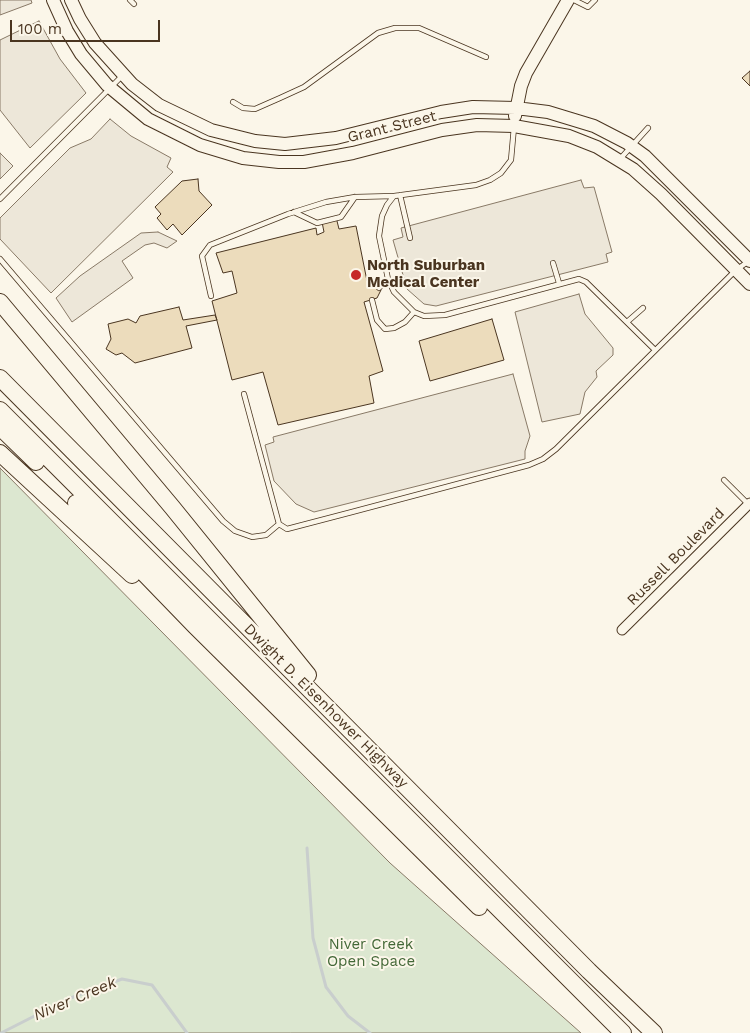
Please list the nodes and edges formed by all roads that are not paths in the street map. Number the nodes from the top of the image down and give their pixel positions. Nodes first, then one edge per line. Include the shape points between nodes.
1 (53, 0) edge
2 (71, 0) edge
3 (568, 0) edge
4 (574, 0) edge
5 (595, 0) edge
6 (486, 57) dead end
7 (123, 76) junction
8 (110, 88) junction
9 (233, 102) dead end
10 (516, 108) junction
11 (514, 126) junction
12 (648, 128) dead end
13 (630, 146) junction
14 (620, 160) junction
15 (397, 195) junction
16 (355, 197) junction
17 (0, 199) edge
18 (293, 212) junction
19 (410, 238) dead end
20 (0, 259) edge
21 (750, 260) edge
22 (553, 263) dead end
23 (736, 270) junction
24 (388, 279) junction
25 (559, 284) junction
26 (750, 284) edge
27 (378, 288) dead end
28 (211, 296) dead end
29 (372, 300) dead end
30 (0, 302) edge
31 (643, 308) dead end
32 (414, 312) junction
33 (627, 322) junction
34 (655, 350) junction
35 (0, 378) edge
36 (244, 394) dead end
37 (0, 397) edge
38 (0, 410) edge
39 (0, 427) edge
40 (0, 453) edge
41 (724, 480) dead end
42 (750, 505) edge
43 (279, 524) junction
44 (228, 606) junction
45 (195, 626) junction
46 (622, 630) dead end
47 (380, 761) junction
48 (607, 1033) edge
49 (623, 1033) edge
50 (654, 1033) edge

1 - 8 street, Grant Street via 81,54
2 - 7 street, Grant Street via 85,28
3 - 10 street via 526,73
4 - 5 lane via 588,7
6 - 9 lane via 419,28 395,28 378,33 304,87 255,109 243,108
7 - 8 lane
7 - 10 street, Grant Street via 160,105 194,124 230,136 269,143 310,143 457,109
8 - 11 street, Grant Street via 148,119 200,146 230,155 279,162 328,159 442,130 477,125
8 - 17 lane
10 - 11 street
10 - 13 street, Grant Street via 576,120
11 - 14 street, Grant Street via 569,136
11 - 15 lane via 511,160 501,173 490,180 476,185
12 - 13 lane
13 - 14 lane
13 - 21 street, Grant Street via 662,170
14 - 23 street, Grant Street via 661,194
15 - 16 lane
15 - 19 lane
15 - 24 lane via 382,216 379,236
16 - 18 lane
16 - 18 lane via 341,217 317,223
18 - 28 lane via 210,244 202,256
20 - 43 lane via 223,521 235,531 252,537 266,536
21 - 23 lane
22 - 25 lane
23 - 26 street, Grant Street
23 - 34 lane
24 - 27 lane
24 - 32 lane via 397,296
25 - 32 lane via 446,315 424,316
25 - 33 lane via 579,279 586,282
29 - 32 lane via 377,320 384,329 405,322
30 - 47 highway
31 - 33 lane
33 - 34 lane
34 - 43 lane via 543,459 520,468 286,529
35 - 44 highway, Dwight D. Eisenhower Highway
36 - 43 lane
37 - 44 highway via 154,546
38 - 49 highway
39 - 45 highway
40 - 45 highway via 170,611
41 - 42 lane
42 - 46 street, Russell Boulevard
44 - 47 highway, Dwight D. Eisenhower Highway
45 - 48 highway
47 - 50 highway, Dwight D. Eisenhower Highway

